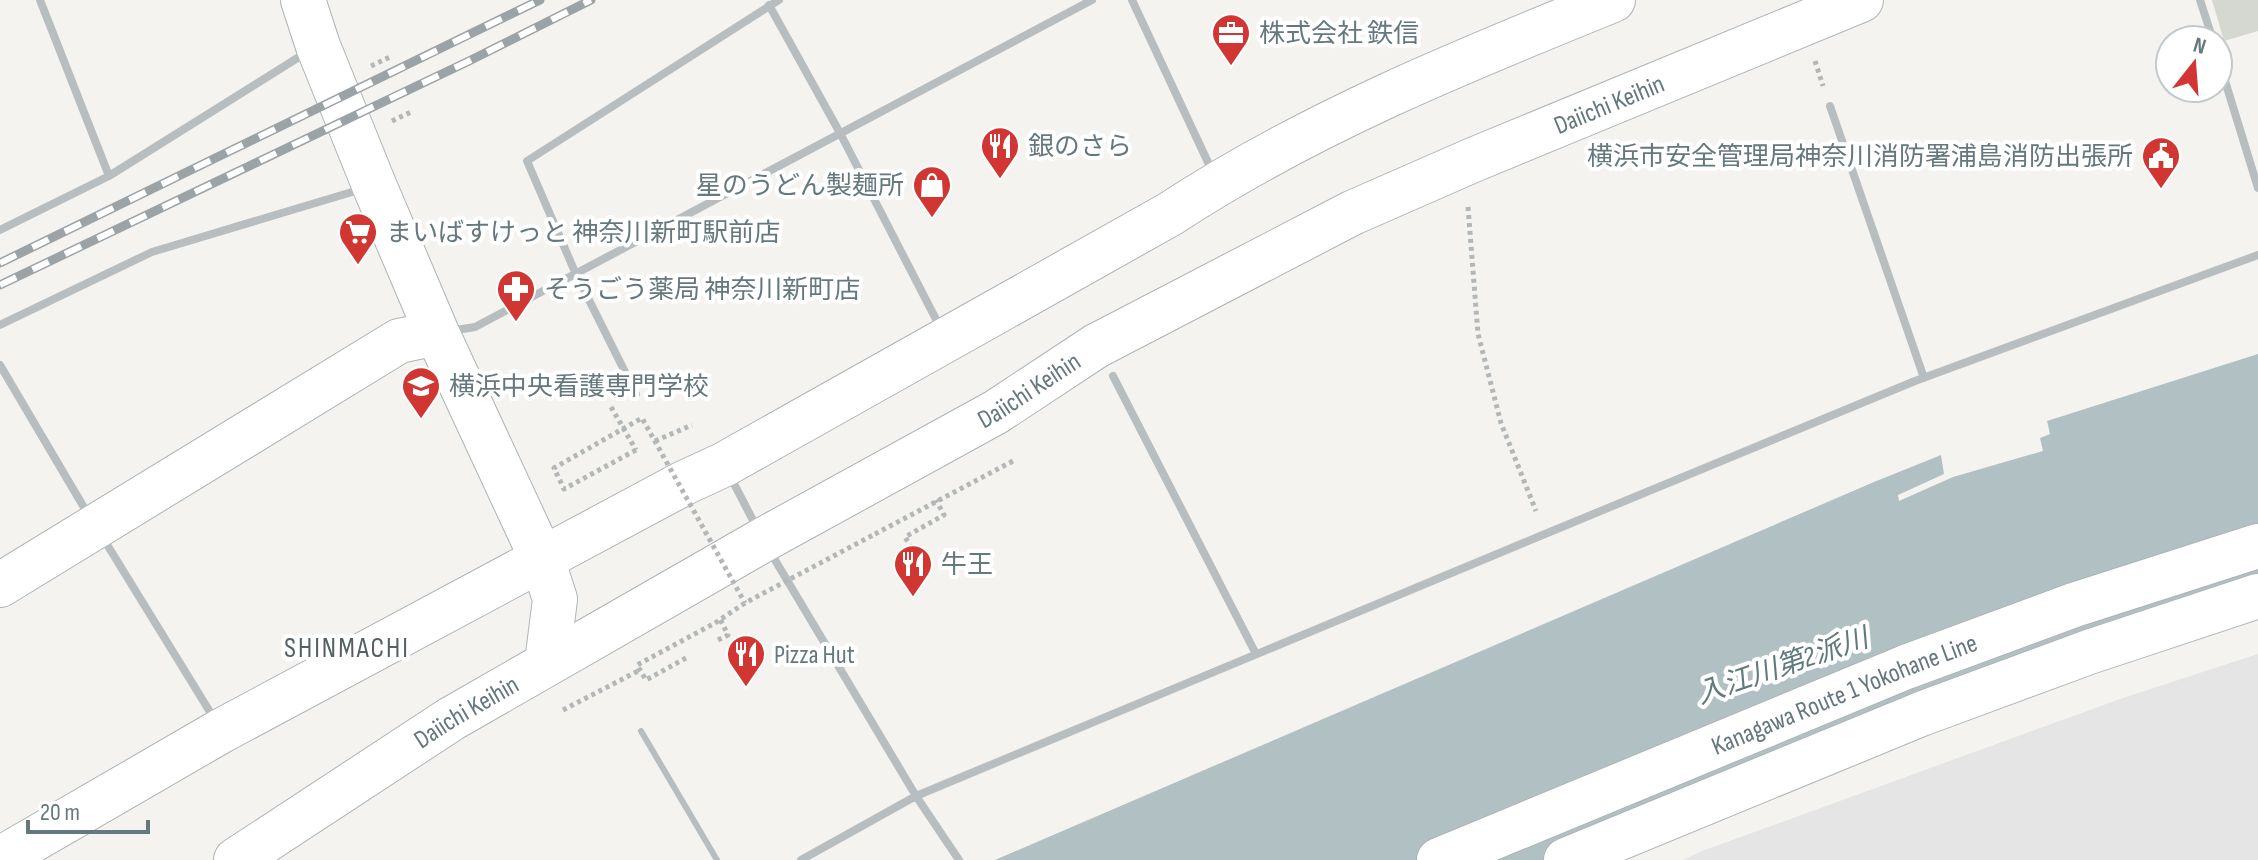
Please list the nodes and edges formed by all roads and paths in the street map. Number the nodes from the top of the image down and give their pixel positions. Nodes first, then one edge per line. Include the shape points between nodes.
1 (40, 0) edge
2 (303, 0) edge
3 (779, 0) edge
4 (1092, 0) edge
5 (1132, 0) edge
6 (1861, 0) edge
7 (2200, 0) edge
8 (1605, 2) edge
9 (769, 5) junction
10 (2208, 24) edge
11 (318, 46) junction
12 (2232, 104) edge
13 (1830, 106) dead end
14 (840, 133) junction
15 (109, 176) junction
16 (1218, 183) junction
17 (374, 185) junction
18 (2258, 188) edge
19 (1468, 206) dead end
20 (0, 230) edge
21 (2258, 255) edge
22 (575, 272) junction
23 (0, 325) edge
24 (437, 333) junction
25 (946, 339) junction
26 (0, 365) edge
27 (1113, 376) dead end
28 (1924, 378) junction
29 (636, 394) dead end
30 (611, 407) dead end
31 (692, 425) dead end
32 (655, 441) junction
33 (1013, 461) dead end
34 (725, 464) junction
35 (936, 500) junction
36 (96, 526) junction
37 (1545, 534) junction
38 (763, 540) junction
39 (2258, 546) edge
40 (916, 555) dead end
41 (542, 559) junction
42 (0, 585) edge
43 (2258, 596) edge
44 (745, 603) junction
45 (720, 619) junction
46 (718, 640) dead end
47 (1256, 654) junction
48 (686, 658) dead end
49 (547, 663) junction
50 (640, 670) junction
51 (563, 710) dead end
52 (221, 731) junction
53 (641, 731) dead end
54 (916, 796) junction
55 (0, 859) edge
56 (236, 860) edge
57 (717, 860) edge
58 (801, 860) edge
59 (959, 860) edge
60 (1439, 860) edge
61 (1566, 860) edge

1 - 15 street
2 - 11 main road
3 - 9 street
4 - 14 street
5 - 16 street
6 - 38 main road, Daiichi Keihin via 1352,213 1096,346 996,412
7 - 10 street
8 - 16 main road via 1407,87
9 - 14 street
9 - 22 street via 527,161
11 - 15 street
11 - 17 main road
12 - 18 street
13 - 28 street
14 - 22 street
14 - 25 street
15 - 20 street
16 - 25 main road
17 - 23 street via 152,252
17 - 24 main road
19 - 37 path via 1478,334 1501,423
21 - 28 street
22 - 24 street via 475,327
22 - 29 street
24 - 36 main road via 399,341
24 - 41 main road
25 - 34 main road
26 - 36 street
27 - 47 street
28 - 37 street
30 - 32 path, bridge via 636,450 564,489 554,468 642,418
31 - 32 path
32 - 44 path, bridge
33 - 35 path
34 - 38 street
34 - 41 main road
35 - 40 path via 944,515 905,537
35 - 44 path, bridge
36 - 42 main road
36 - 52 street
37 - 47 street
38 - 49 main road, Daiichi Keihin
38 - 54 street
39 - 60 main road, Kanagawa Route 1 Yokohane Line via 2074,605 1906,667
41 - 49 main road via 555,599
41 - 52 main road
43 - 61 main road, Kanagawa Route 1 Yokohane Line via 1921,714
44 - 45 path, bridge
45 - 46 path via 728,635
45 - 50 path via 637,665
47 - 54 street
48 - 50 path via 646,680
49 - 56 main road, Daiichi Keihin via 427,734
50 - 51 path
52 - 55 main road
53 - 57 lane
54 - 58 street
54 - 59 street

